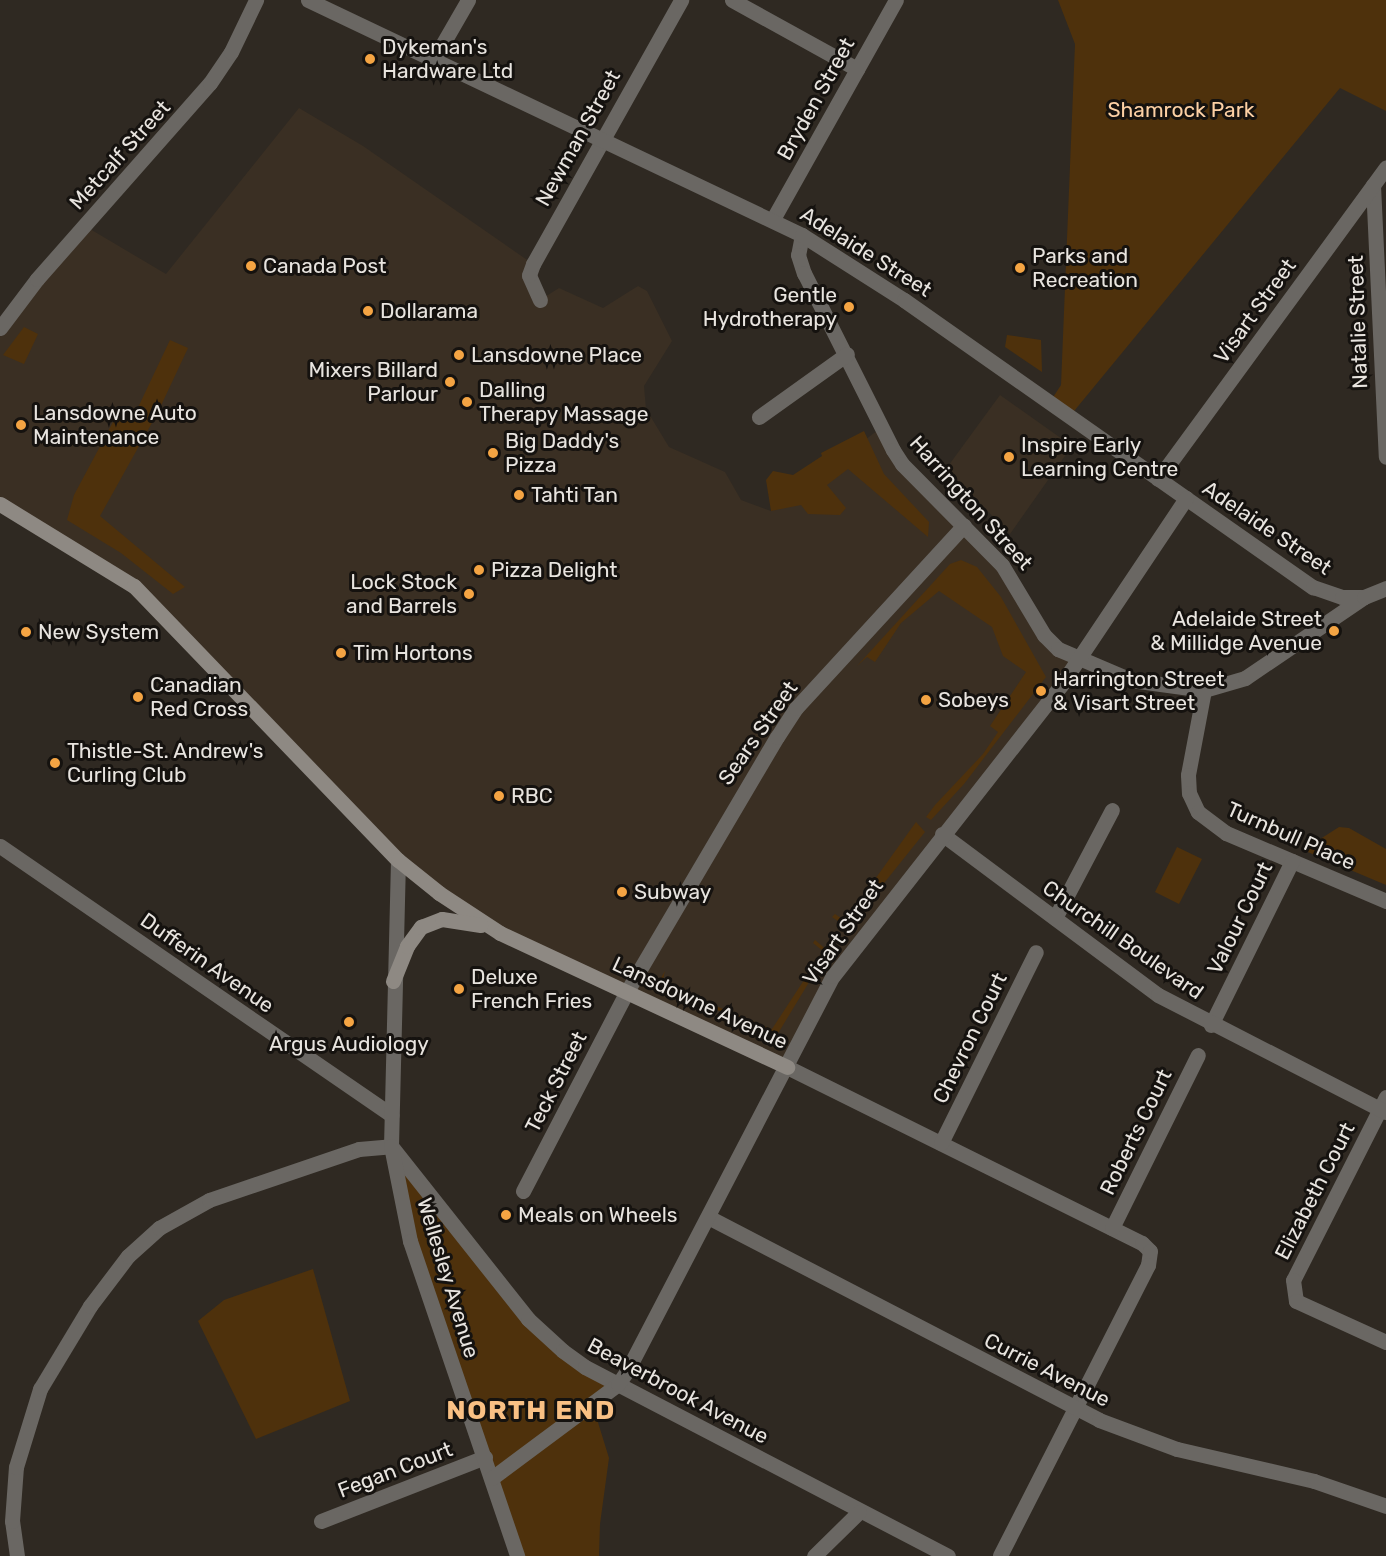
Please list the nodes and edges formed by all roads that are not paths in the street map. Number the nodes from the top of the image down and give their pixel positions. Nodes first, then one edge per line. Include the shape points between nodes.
1 (256, 0) edge
2 (308, 0) edge
3 (468, 0) edge
4 (681, 0) edge
5 (732, 0) edge
6 (896, 0) edge
7 (435, 59) junction
8 (857, 69) junction
9 (602, 137) junction
10 (1386, 167) edge
11 (1373, 185) junction
12 (773, 219) junction
13 (802, 235) junction
14 (540, 300) dead end
15 (0, 328) edge
16 (846, 354) junction
17 (759, 417) dead end
18 (1386, 457) edge
19 (1158, 479) junction
20 (1186, 498) junction
21 (0, 504) edge
22 (964, 525) junction
23 (1386, 588) edge
24 (1364, 597) junction
25 (1078, 660) junction
26 (1204, 690) junction
27 (1112, 810) dead end
28 (942, 834) junction
29 (0, 846) edge
30 (398, 860) junction
31 (1292, 861) junction
32 (1386, 901) edge
33 (1055, 918) junction
34 (488, 926) junction
35 (1036, 952) dead end
36 (393, 981) junction
37 (626, 993) junction
38 (1211, 1025) junction
39 (1198, 1055) dead end
40 (787, 1067) junction
41 (1384, 1106) edge
42 (391, 1115) junction
43 (941, 1143) junction
44 (391, 1146) junction
45 (523, 1191) dead end
46 (710, 1218) junction
47 (1112, 1228) junction
48 (1386, 1342) edge
49 (618, 1384) junction
50 (1076, 1409) junction
51 (485, 1457) junction
52 (492, 1478) junction
53 (1386, 1506) edge
54 (859, 1512) junction
55 (321, 1521) dead end
56 (17, 1556) edge
57 (517, 1556) edge
58 (814, 1556) edge
59 (948, 1556) edge
60 (1000, 1556) edge

1 - 15 street, Metcalf Street via 231,52 210,83 37,279
2 - 7 street, Adelaide Street
3 - 7 street
4 - 9 street, Newman Street
5 - 8 street
6 - 8 street, Bryden Street
7 - 9 street, Adelaide Street
8 - 12 street, Bryden Street
9 - 12 street, Adelaide Street
9 - 14 street, Newman Street via 530,269
10 - 11 street, Visart Street
11 - 18 street, Natalie Street
11 - 19 street, Visart Street
12 - 13 street, Adelaide Street
13 - 16 street, Harrington Street via 798,255 804,273
13 - 19 street, Adelaide Street via 904,300
16 - 17 street
16 - 22 street, Harrington Street via 902,464
19 - 20 street, Adelaide Street
20 - 24 street, Adelaide Street via 1313,587 1342,597
20 - 25 street, Visart Street
21 - 30 main road, Lansdowne Avenue via 134,586
22 - 25 street, Harrington Street via 1002,565 1044,635
22 - 37 street, Sears Street via 796,708 744,786
23 - 24 street, Harrington Street
24 - 26 street, Harrington Street via 1245,678
25 - 26 street, Harrington Street via 1131,680
25 - 28 street, Visart Street
26 - 31 street, Turnbull Place via 1189,765 1188,784 1195,806 1217,828
27 - 33 street
28 - 33 street, Churchill Boulevard
28 - 40 street, Visart Street via 833,976
29 - 42 street, Dufferin Avenue
30 - 34 main road, Lansdowne Avenue
30 - 36 street, Wellesley Avenue
31 - 32 street, Turnbull Place
31 - 38 street, Valour Court
33 - 38 street, Churchill Boulevard via 1158,995
34 - 36 main road via 457,919 431,921 421,927 407,946
34 - 37 main road, Lansdowne Avenue
35 - 43 street, Chevron Court
36 - 42 street, Wellesley Avenue
37 - 40 main road, Lansdowne Avenue
37 - 45 street, Teck Street
38 - 41 street, Churchill Boulevard
39 - 47 street, Roberts Court
40 - 43 street, Lansdowne Avenue
40 - 46 street, Visart Street
41 - 48 street, Elizabeth Court via 1293,1280 1293,1291 1302,1305
42 - 44 street, Wellesley Avenue
43 - 47 street, Lansdowne Avenue
44 - 49 street, Beaverbrook Avenue via 528,1319 570,1357
44 - 51 street, Wellesley Avenue via 410,1241
44 - 56 street via 359,1149 210,1200 159,1228 128,1256 90,1306 40,1389 16,1467 12,1521
46 - 49 street, Visart Street
46 - 50 street, Currie Avenue
47 - 50 street, Lansdowne Avenue via 1146,1245 1150,1251 1148,1265
49 - 52 street, Visart Street
49 - 54 street, Beaverbrook Avenue
50 - 53 street, Currie Avenue via 1177,1449 1314,1481
50 - 60 street
51 - 52 street, Wellesley Avenue
51 - 55 street, Fegan Court
52 - 57 street, Wellesley Avenue
54 - 58 street
54 - 59 street, Beaverbrook Avenue

